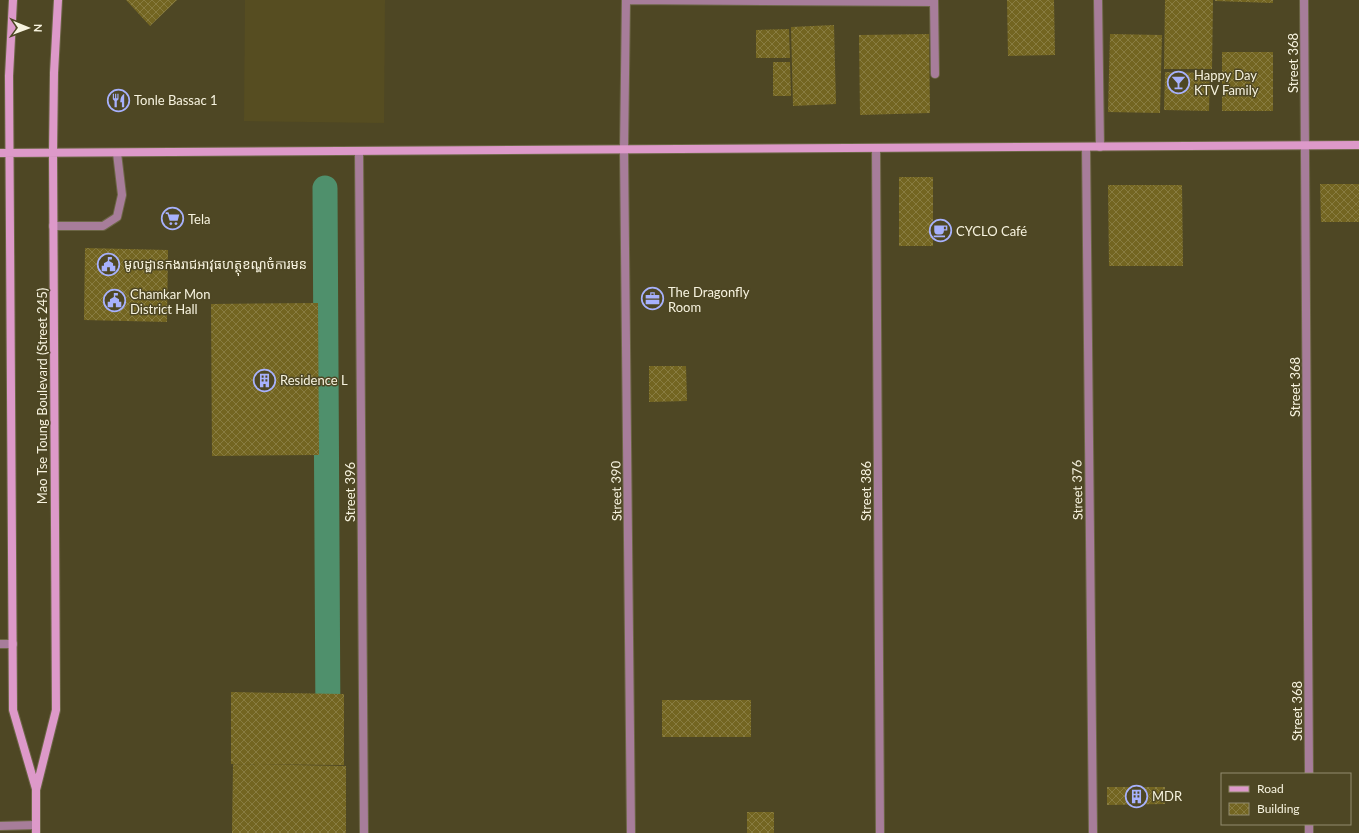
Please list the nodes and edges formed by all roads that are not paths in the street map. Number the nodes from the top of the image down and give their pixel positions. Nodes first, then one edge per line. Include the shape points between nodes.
1 (13, 0) edge
2 (58, 0) edge
3 (626, 0) edge
4 (1098, 0) edge
5 (1304, 0) edge
6 (934, 1) edge
7 (935, 74) dead end
8 (1359, 145) edge
9 (1305, 146) junction
10 (1086, 147) junction
11 (1100, 147) junction
12 (876, 148) junction
13 (624, 150) junction
14 (360, 151) junction
15 (9, 153) junction
16 (53, 153) junction
17 (117, 153) junction
18 (0, 154) edge
19 (54, 226) junction
20 (0, 644) edge
21 (13, 644) junction
22 (1309, 773) edge
23 (36, 790) junction
24 (0, 826) edge
25 (36, 829) edge
26 (364, 833) edge
27 (631, 833) edge
28 (880, 833) edge
29 (1093, 833) edge

1 - 15 main road, Mao Tse Toung Boulevard (Street 245) via 9,76
2 - 16 main road, Mao Tse Toung Boulevard (Street 245)
3 - 6 street
3 - 13 street, Street 390
4 - 11 street
5 - 9 street, Street 368
6 - 7 street
8 - 9 main road
9 - 11 main road
9 - 22 street, Street 368
10 - 11 main road
10 - 12 main road
10 - 29 street, Street 376
12 - 13 main road
12 - 28 street, Street 386
13 - 14 main road
13 - 27 street, Street 390
14 - 17 main road
14 - 26 street, Street 396
15 - 16 main road
15 - 18 main road
15 - 21 main road, Mao Tse Toung Boulevard (Street 245)
16 - 17 main road
16 - 19 main road, Mao Tse Toung Boulevard (Street 245)
17 - 19 street via 122,195 118,217 103,226
19 - 23 main road, Mao Tse Toung Boulevard (Street 245) via 56,710
20 - 21 street
21 - 23 main road, Mao Tse Toung Boulevard (Street 245) via 14,710
23 - 25 main road, Mao Tse Toung Boulevard (Street 245)
24 - 25 street

